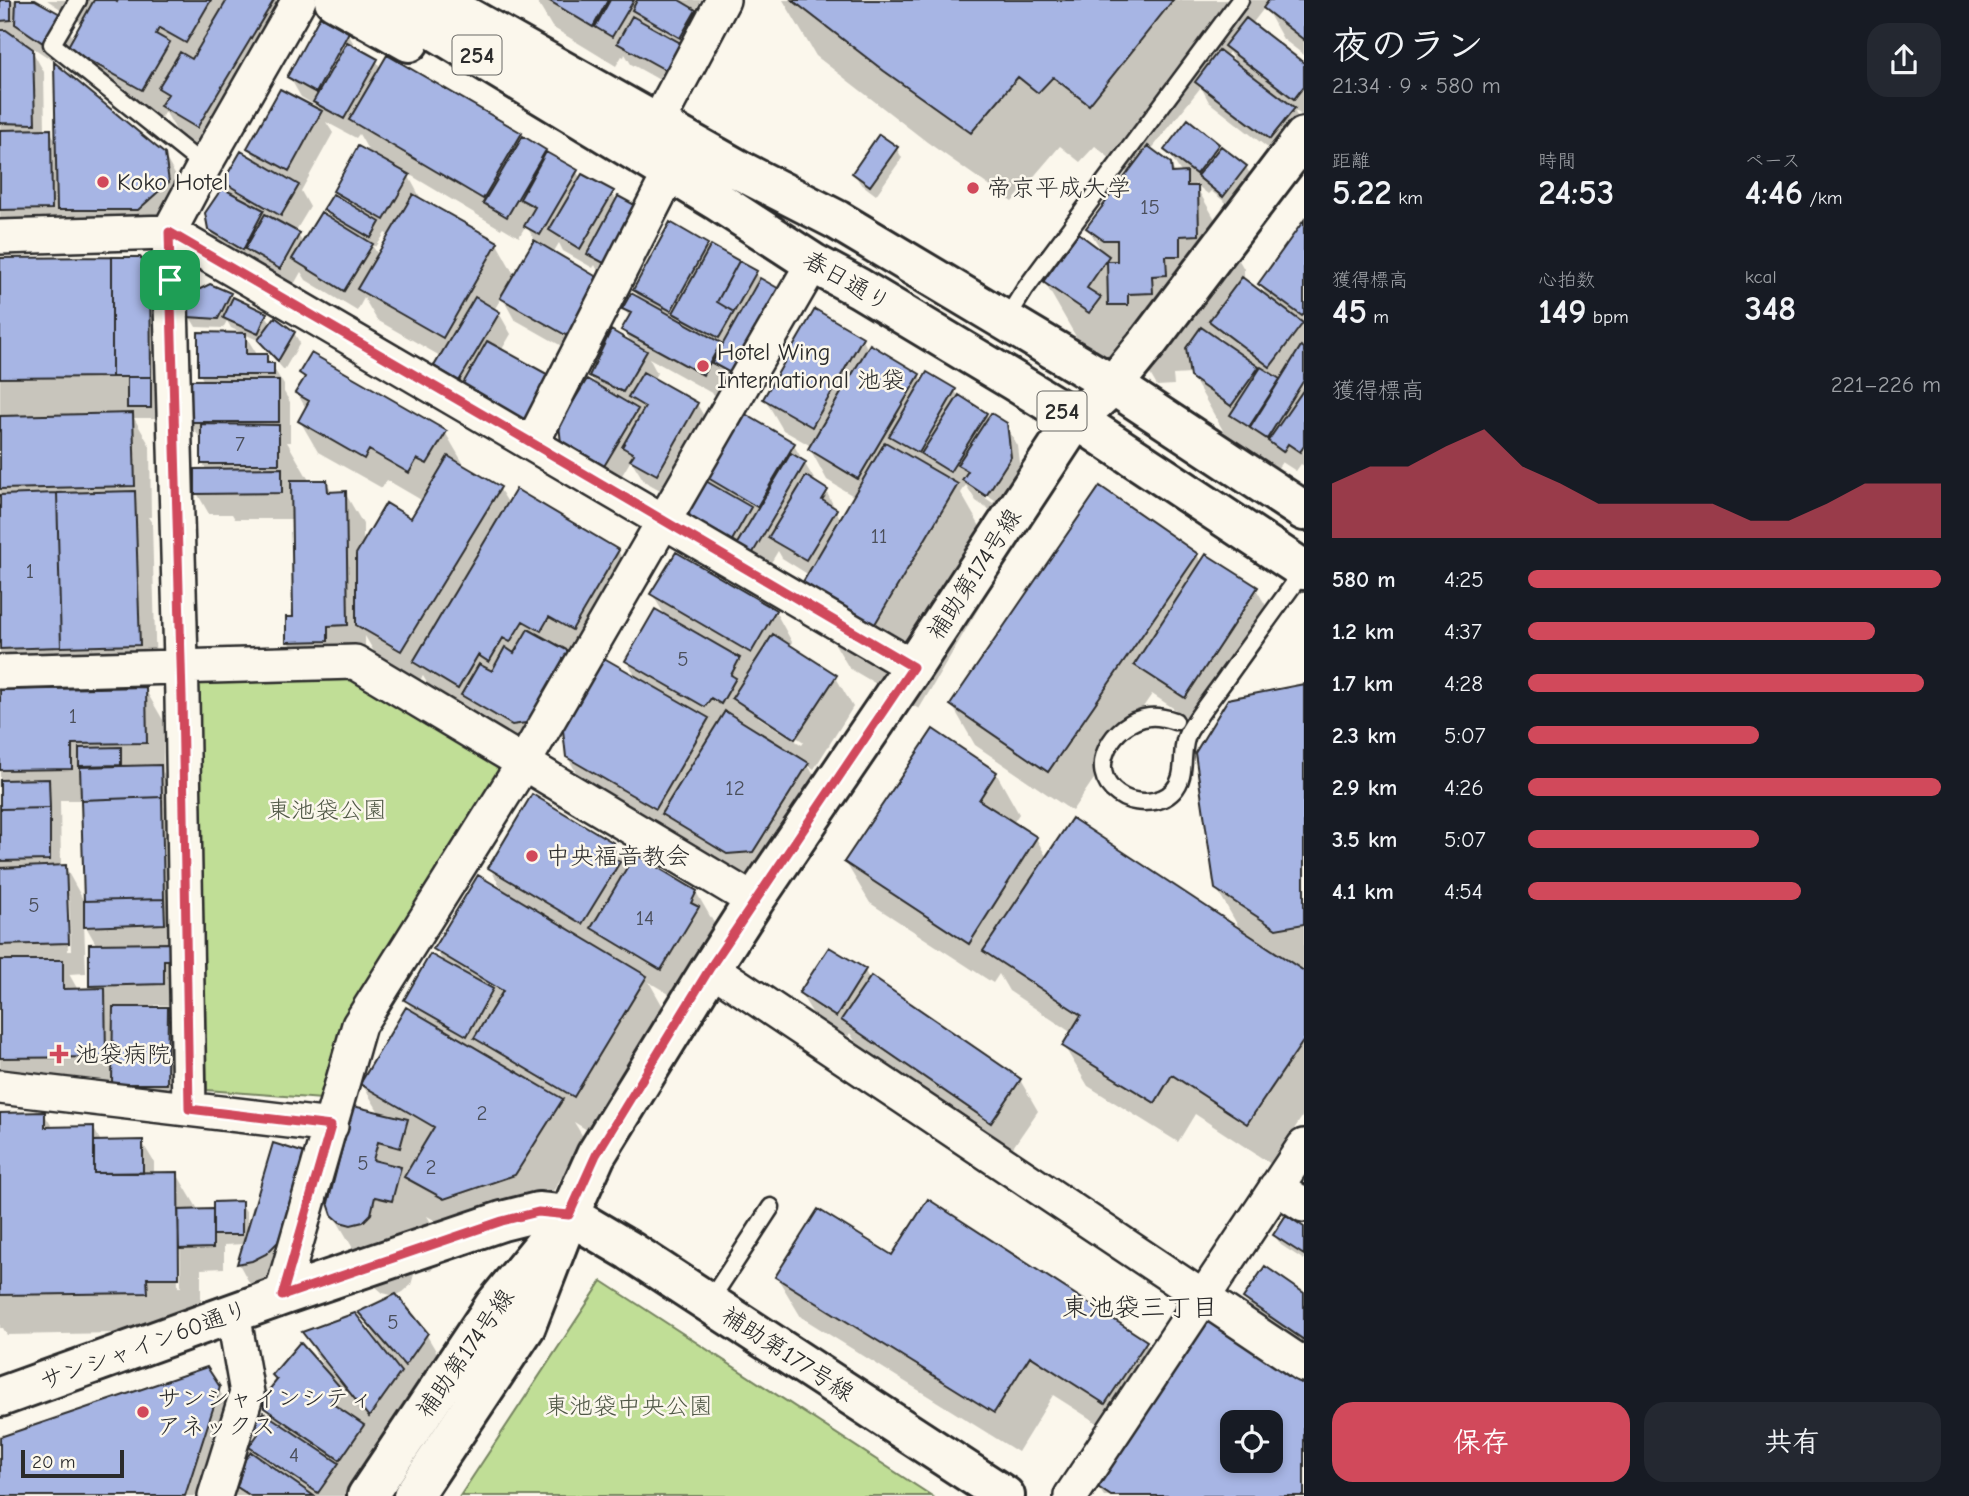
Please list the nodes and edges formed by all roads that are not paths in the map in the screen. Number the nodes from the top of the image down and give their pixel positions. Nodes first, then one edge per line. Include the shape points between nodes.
1 (78, 0) edge
2 (299, 0) edge
3 (334, 0) edge
4 (385, 0) edge
5 (437, 0) edge
6 (488, 0) edge
7 (723, 0) edge
8 (1240, 0) edge
9 (667, 105) junction
10 (1304, 137) edge
11 (204, 166) junction
12 (661, 190) junction
13 (836, 220) junction
14 (169, 232) junction
15 (0, 237) edge
16 (813, 263) junction
17 (1005, 321) junction
18 (1113, 385) junction
19 (1076, 419) junction
20 (532, 443) junction
21 (1304, 511) edge
22 (663, 520) junction
23 (1304, 570) edge
24 (181, 666) junction
25 (913, 667) junction
26 (0, 672) edge
27 (1175, 721) dead end
28 (523, 764) junction
29 (754, 901) junction
30 (710, 968) junction
31 (0, 1087) edge
32 (189, 1109) junction
33 (331, 1126) junction
34 (1304, 1146) edge
35 (1276, 1187) junction
36 (1304, 1205) edge
37 (771, 1208) dead end
38 (569, 1215) junction
39 (281, 1296) junction
40 (1203, 1297) junction
41 (709, 1302) junction
42 (233, 1313) junction
43 (1304, 1365) edge
44 (0, 1397) edge
45 (215, 1496) edge
46 (367, 1496) edge
47 (413, 1496) edge
48 (1005, 1496) edge
49 (1072, 1496) edge

1 - 11 lane via 52,44
2 - 11 street
3 - 12 main road
4 - 16 main road, 春日通り / 254
5 - 13 main road, 春日通り / 254
6 - 9 main road
7 - 9 street
8 - 17 lane
9 - 13 main road via 750,156
10 - 18 main road, 補助第174号線
11 - 14 street
12 - 16 main road
12 - 20 street
13 - 17 main road, 春日通り / 254
14 - 15 street
14 - 20 street
14 - 24 street
16 - 19 main road, 春日通り / 254
16 - 22 street
17 - 18 main road, 春日通り / 254
18 - 19 main road, 補助第174号線
18 - 21 main road, 春日通り / 254
19 - 23 main road, 春日通り / 254
19 - 25 main road, 補助第174号線
20 - 22 street
22 - 25 street
22 - 28 street
23 - 27 lane via 1187,733 1183,769 1172,792 1143,802 1118,794 1107,783 1104,769 1105,749 1115,735 1138,719
24 - 26 street
24 - 28 street via 355,662
24 - 32 street
25 - 29 main road, 補助第174号線
28 - 29 street
28 - 33 street via 359,1025
29 - 30 main road, 補助第174号線
30 - 38 main road, 補助第174号線 via 596,1155
30 - 40 street
31 - 32 street
32 - 33 street
33 - 39 street
34 - 35 street
35 - 36 street
35 - 40 street
37 - 41 lane
38 - 39 main road, サンシャイン60通り via 538,1212 502,1221
38 - 41 main road, 補助第177号線
38 - 46 main road, 補助第174号線 via 494,1306
38 - 47 main road, 補助第174号線 via 526,1326
39 - 42 main road, サンシャイン60通り
40 - 43 street
40 - 49 street
41 - 48 main road, 補助第177号線
42 - 44 main road, サンシャイン60通り
42 - 45 street via 247,1393

